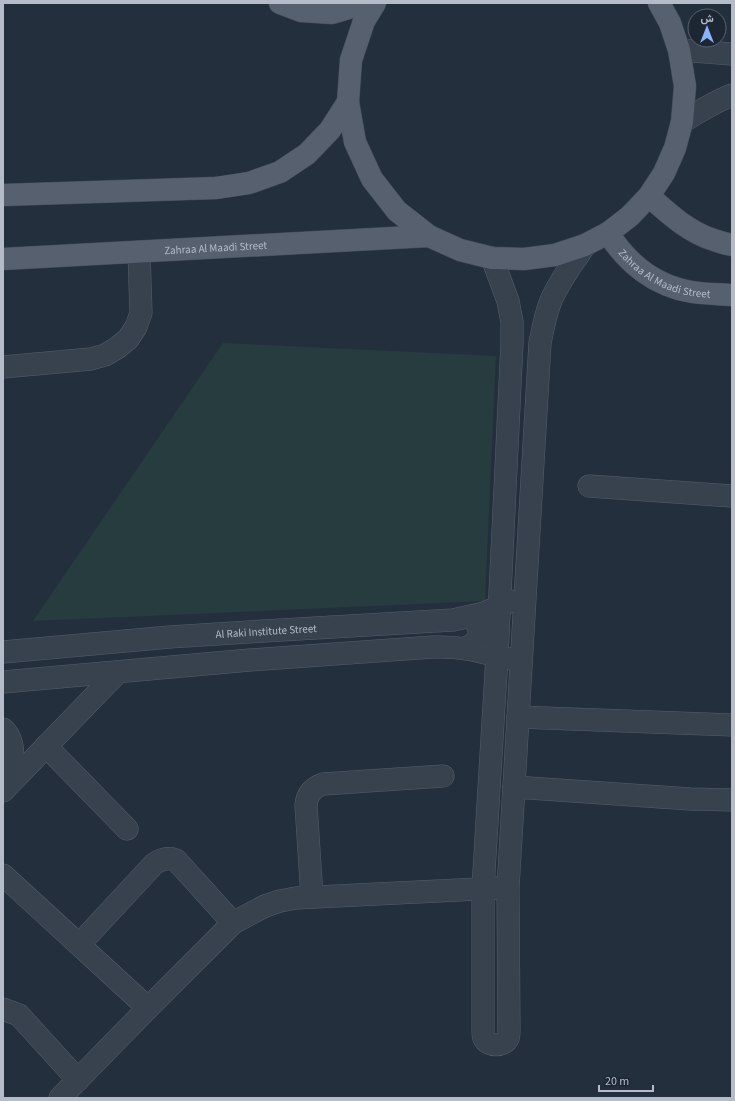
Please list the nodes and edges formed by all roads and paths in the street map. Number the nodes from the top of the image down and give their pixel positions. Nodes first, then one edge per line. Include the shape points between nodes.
1 (280, 3) edge
2 (364, 3) edge
3 (375, 3) edge
4 (659, 3) edge
5 (679, 50) junction
6 (732, 54) edge
7 (732, 95) edge
8 (348, 102) junction
9 (682, 122) junction
10 (3, 195) edge
11 (649, 196) junction
12 (608, 233) junction
13 (429, 236) junction
14 (585, 245) junction
15 (732, 245) edge
16 (139, 252) junction
17 (492, 258) junction
18 (3, 259) edge
19 (732, 295) edge
20 (3, 367) edge
21 (589, 486) dead end
22 (732, 496) edge
23 (526, 596) junction
24 (499, 607) junction
25 (469, 617) junction
26 (465, 648) junction
27 (3, 652) edge
28 (497, 656) junction
29 (522, 657) junction
30 (118, 672) junction
31 (3, 682) edge
32 (518, 717) junction
33 (732, 725) edge
34 (3, 729) edge
35 (46, 746) junction
36 (443, 776) dead end
37 (3, 784) edge
38 (514, 787) junction
39 (3, 791) edge
40 (732, 800) edge
41 (127, 830) dead end
42 (3, 874) edge
43 (483, 888) junction
44 (508, 888) junction
45 (312, 897) junction
46 (234, 923) junction
47 (89, 934) dead end
48 (148, 1008) junction
49 (3, 1009) edge
50 (78, 1080) junction
51 (60, 1098) edge

1 - 2 main road via 301,11 332,13
3 - 8 main road via 364,21 351,60
4 - 5 main road via 670,23
5 - 6 street
5 - 9 main road via 685,86
7 - 9 street via 720,99
8 - 10 main road via 330,130 307,154 280,172 249,183 216,188
8 - 13 main road via 355,142 372,179 397,211
9 - 11 main road via 675,148 664,173
11 - 12 main road via 630,216
11 - 15 main road via 690,229 712,240
12 - 14 main road
12 - 19 main road, Zahraa Al Maadi Street via 616,246 637,267 663,283 692,292
13 - 16 main road, Zahraa Al Maadi Street
13 - 17 main road via 460,250
14 - 17 main road via 555,255 524,259
14 - 23 street via 549,304 540,342
16 - 18 main road, Zahraa Al Maadi Street
16 - 20 street via 141,314 128,339 105,355 91,359
17 - 24 street via 508,301 512,322
21 - 22 street
23 - 24 street, Al Raki Institute Street
23 - 29 street
24 - 25 street, Al Raki Institute Street
24 - 28 street
25 - 26 street via 475,621 479,634 472,646
25 - 27 street, Al Raki Institute Street via 185,636
26 - 28 street
26 - 30 street via 425,647
28 - 29 street via 514,659
28 - 43 street
29 - 32 street
30 - 31 street
30 - 35 street
32 - 33 street
32 - 38 street
34 - 37 street via 7,732 12,745 12,759
35 - 39 street
35 - 41 street
36 - 45 street via 323,784 313,789 306,806
38 - 40 street
38 - 44 street
42 - 48 street
43 - 44 street
43 - 44 street via 483,1031 484,1038 489,1044 496,1045 503,1044 508,1038 509,1031
43 - 45 street
45 - 46 street via 296,898 265,906
46 - 47 street via 176,860 165,858 154,864
46 - 48 street
48 - 50 street
49 - 50 street via 19,1014
50 - 51 street

